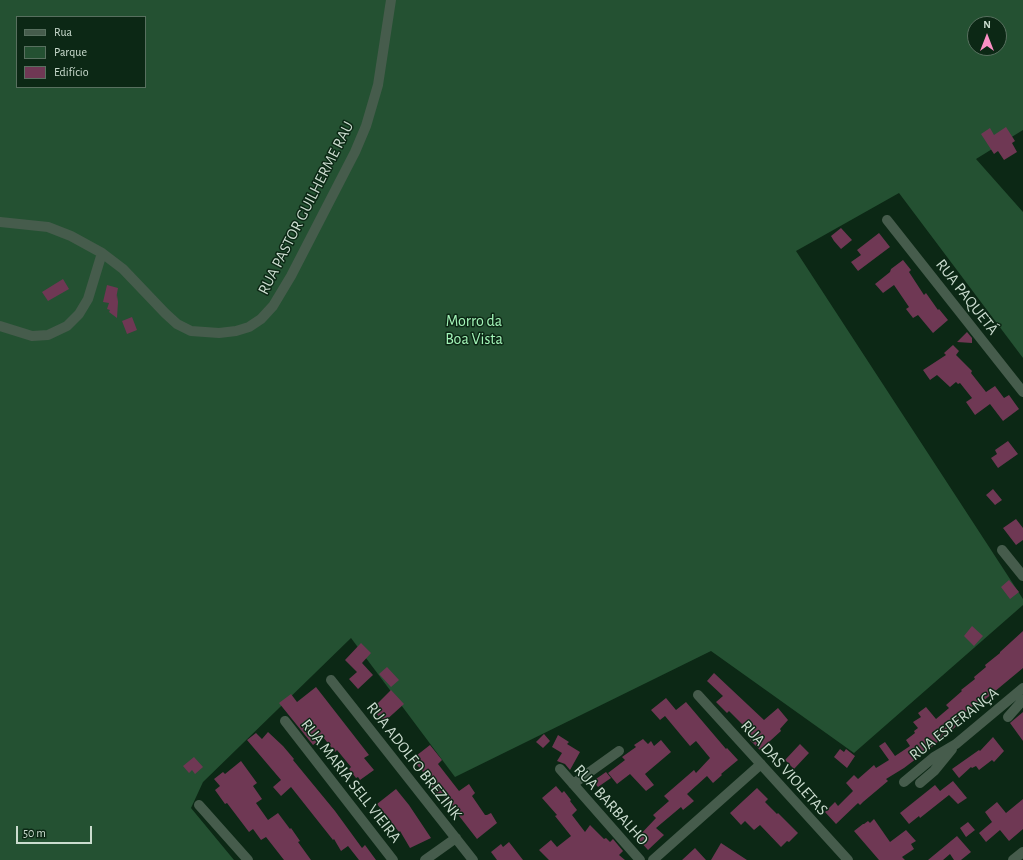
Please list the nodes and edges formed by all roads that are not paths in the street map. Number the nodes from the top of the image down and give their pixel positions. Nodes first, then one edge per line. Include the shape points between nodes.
1 (391, 0) edge
2 (887, 220) dead end
3 (0, 222) edge
4 (102, 253) junction
5 (0, 326) edge
6 (1023, 392) edge
7 (1002, 550) dead end
8 (1023, 576) edge
9 (331, 680) dead end
10 (1023, 688) edge
11 (698, 695) dead end
12 (1023, 700) edge
13 (1008, 717) dead end
14 (285, 721) dead end
15 (956, 744) junction
16 (618, 751) dead end
17 (761, 764) junction
18 (560, 769) dead end
19 (904, 782) dead end
20 (920, 783) dead end
21 (573, 784) junction
22 (199, 805) dead end
23 (456, 838) junction
24 (1023, 852) edge
25 (248, 860) edge
26 (393, 860) edge
27 (425, 860) edge
28 (473, 860) edge
29 (640, 860) edge
30 (653, 860) edge
31 (848, 860) edge
32 (1013, 860) edge

1 - 4 street, RUA PASTOR GUILHERME RAU via 378,85 366,126 290,276 273,306 261,319 250,327 236,331 191,331 164,313 123,269
2 - 6 street, RUA PAQUETÁ
3 - 4 street, RUA PASTOR GUILHERME RAU via 48,227
4 - 5 street via 88,299 79,314 66,326 48,335 32,336
7 - 8 street
9 - 23 street, RUA ADOLFO BREZINK
10 - 15 street, RUA ESPERANÇA
11 - 17 street, RUA DAS VIOLETAS
12 - 13 street
14 - 26 street, RUA MARIA SELL VIEIRA
15 - 19 street, RUA ESPERANÇA via 934,757
15 - 20 street via 934,771
16 - 21 street
17 - 30 street
17 - 31 street, RUA DAS VIOLETAS
18 - 21 street, RUA BARBALHO
21 - 29 street, RUA BARBALHO
22 - 25 street
23 - 27 street
23 - 28 street, RUA ADOLFO BREZINK
24 - 32 street

